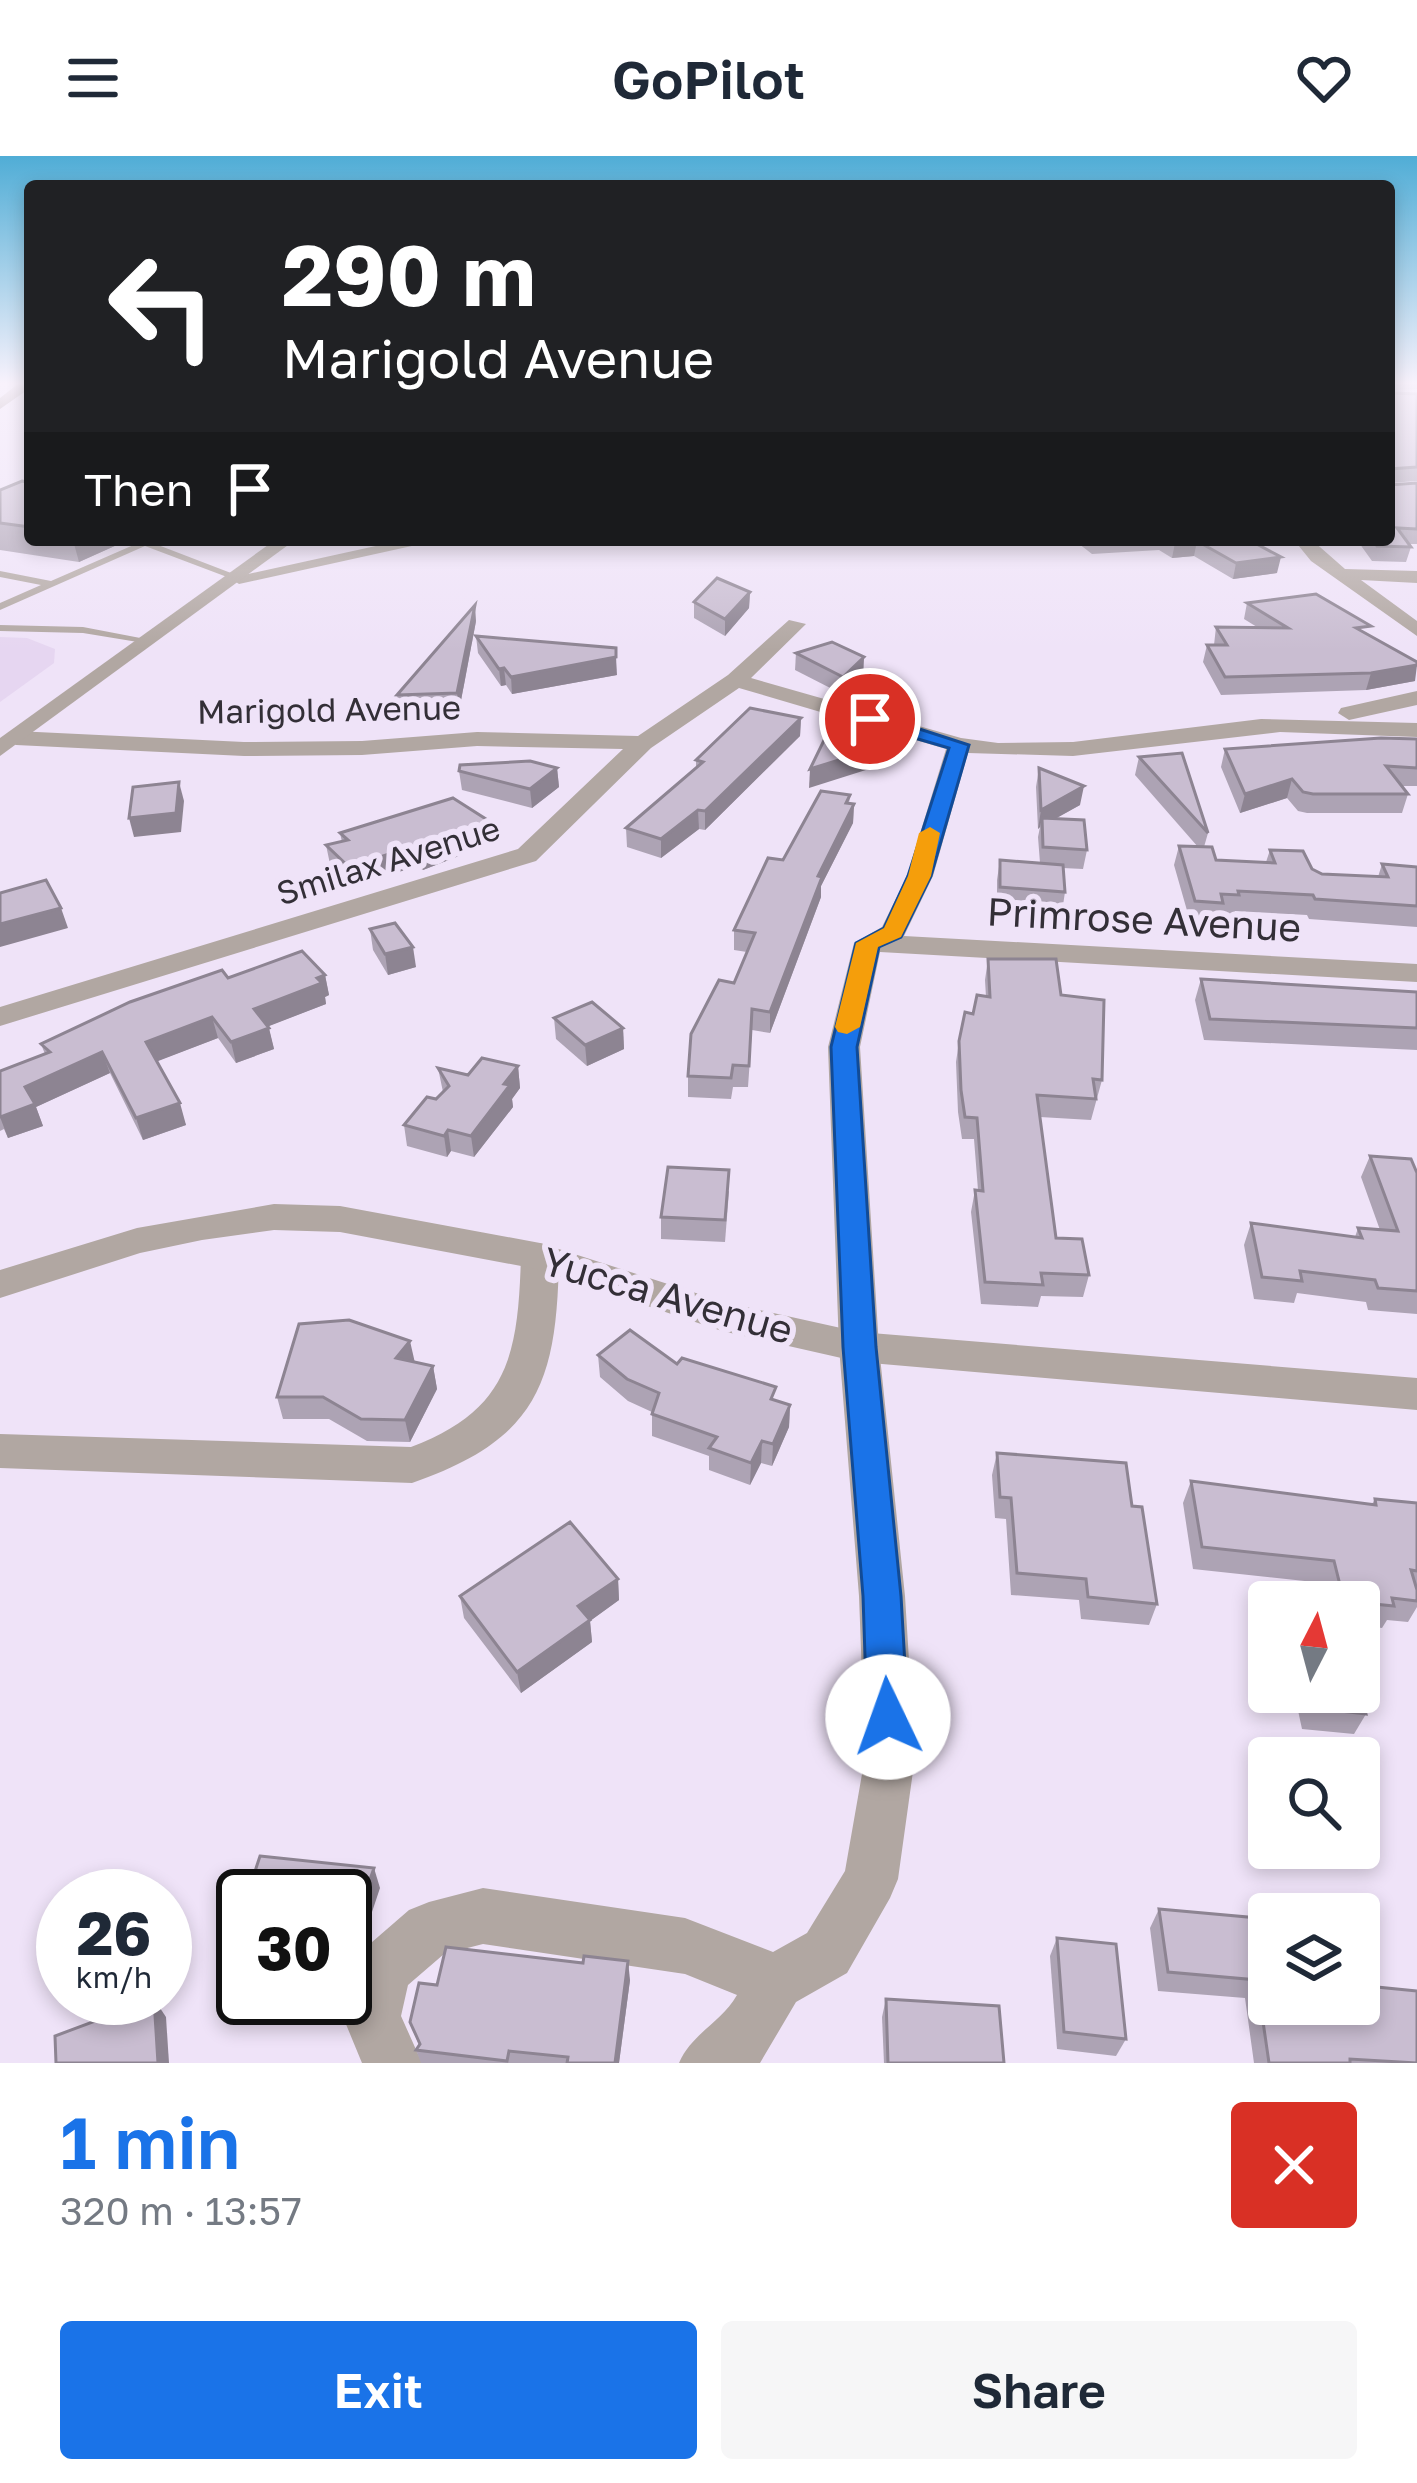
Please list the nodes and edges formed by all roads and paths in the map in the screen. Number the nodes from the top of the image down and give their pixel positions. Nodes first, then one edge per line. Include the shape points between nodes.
1 (138, 546) edge
2 (155, 546) edge
3 (278, 546) edge
4 (400, 546) edge
5 (1310, 546) edge
6 (0, 574) edge
7 (1342, 574) junction
8 (1417, 577) edge
9 (238, 578) junction
10 (51, 584) junction
11 (0, 607) edge
12 (796, 624) dead end
13 (0, 628) edge
14 (1417, 630) edge
15 (150, 641) junction
16 (736, 680) junction
17 (1417, 698) edge
18 (1261, 726) junction
19 (1417, 730) edge
20 (5, 740) edge
21 (643, 743) junction
22 (955, 756) junction
23 (868, 943) junction
24 (1417, 973) edge
25 (0, 1017) edge
26 (540, 1256) junction
27 (0, 1283) edge
28 (859, 1347) junction
29 (1417, 1394) edge
30 (0, 1451) edge
31 (776, 1982) junction
32 (392, 2063) edge
33 (709, 2063) edge

1 - 10 lane
2 - 9 lane
3 - 9 street
4 - 9 street
5 - 7 street
6 - 10 lane
7 - 8 street
7 - 14 street
9 - 15 street
10 - 11 lane
12 - 16 street, Smilax Avenue
13 - 15 lane
15 - 20 street
16 - 21 street, Smilax Avenue
16 - 22 street
17 - 18 street
18 - 19 street
18 - 22 street via 1106,748
20 - 21 street, Marigold Avenue via 244,749 477,739
21 - 25 street, Smilax Avenue via 526,855
22 - 23 street via 911,895 893,932
23 - 24 street, Primrose Avenue
23 - 28 street via 844,1047
26 - 27 street, Yucca Avenue via 340,1219 274,1217 137,1240
26 - 28 street, Yucca Avenue via 722,1316
26 - 30 street via 539,1333 529,1365 481,1436 454,1452 412,1465
28 - 29 street, Yucca Avenue
28 - 31 street via 890,1757 871,1879 826,1953
31 - 32 street via 686,1946 483,1916 429,1930 384,1969 372,2017
31 - 33 street via 744,2039

